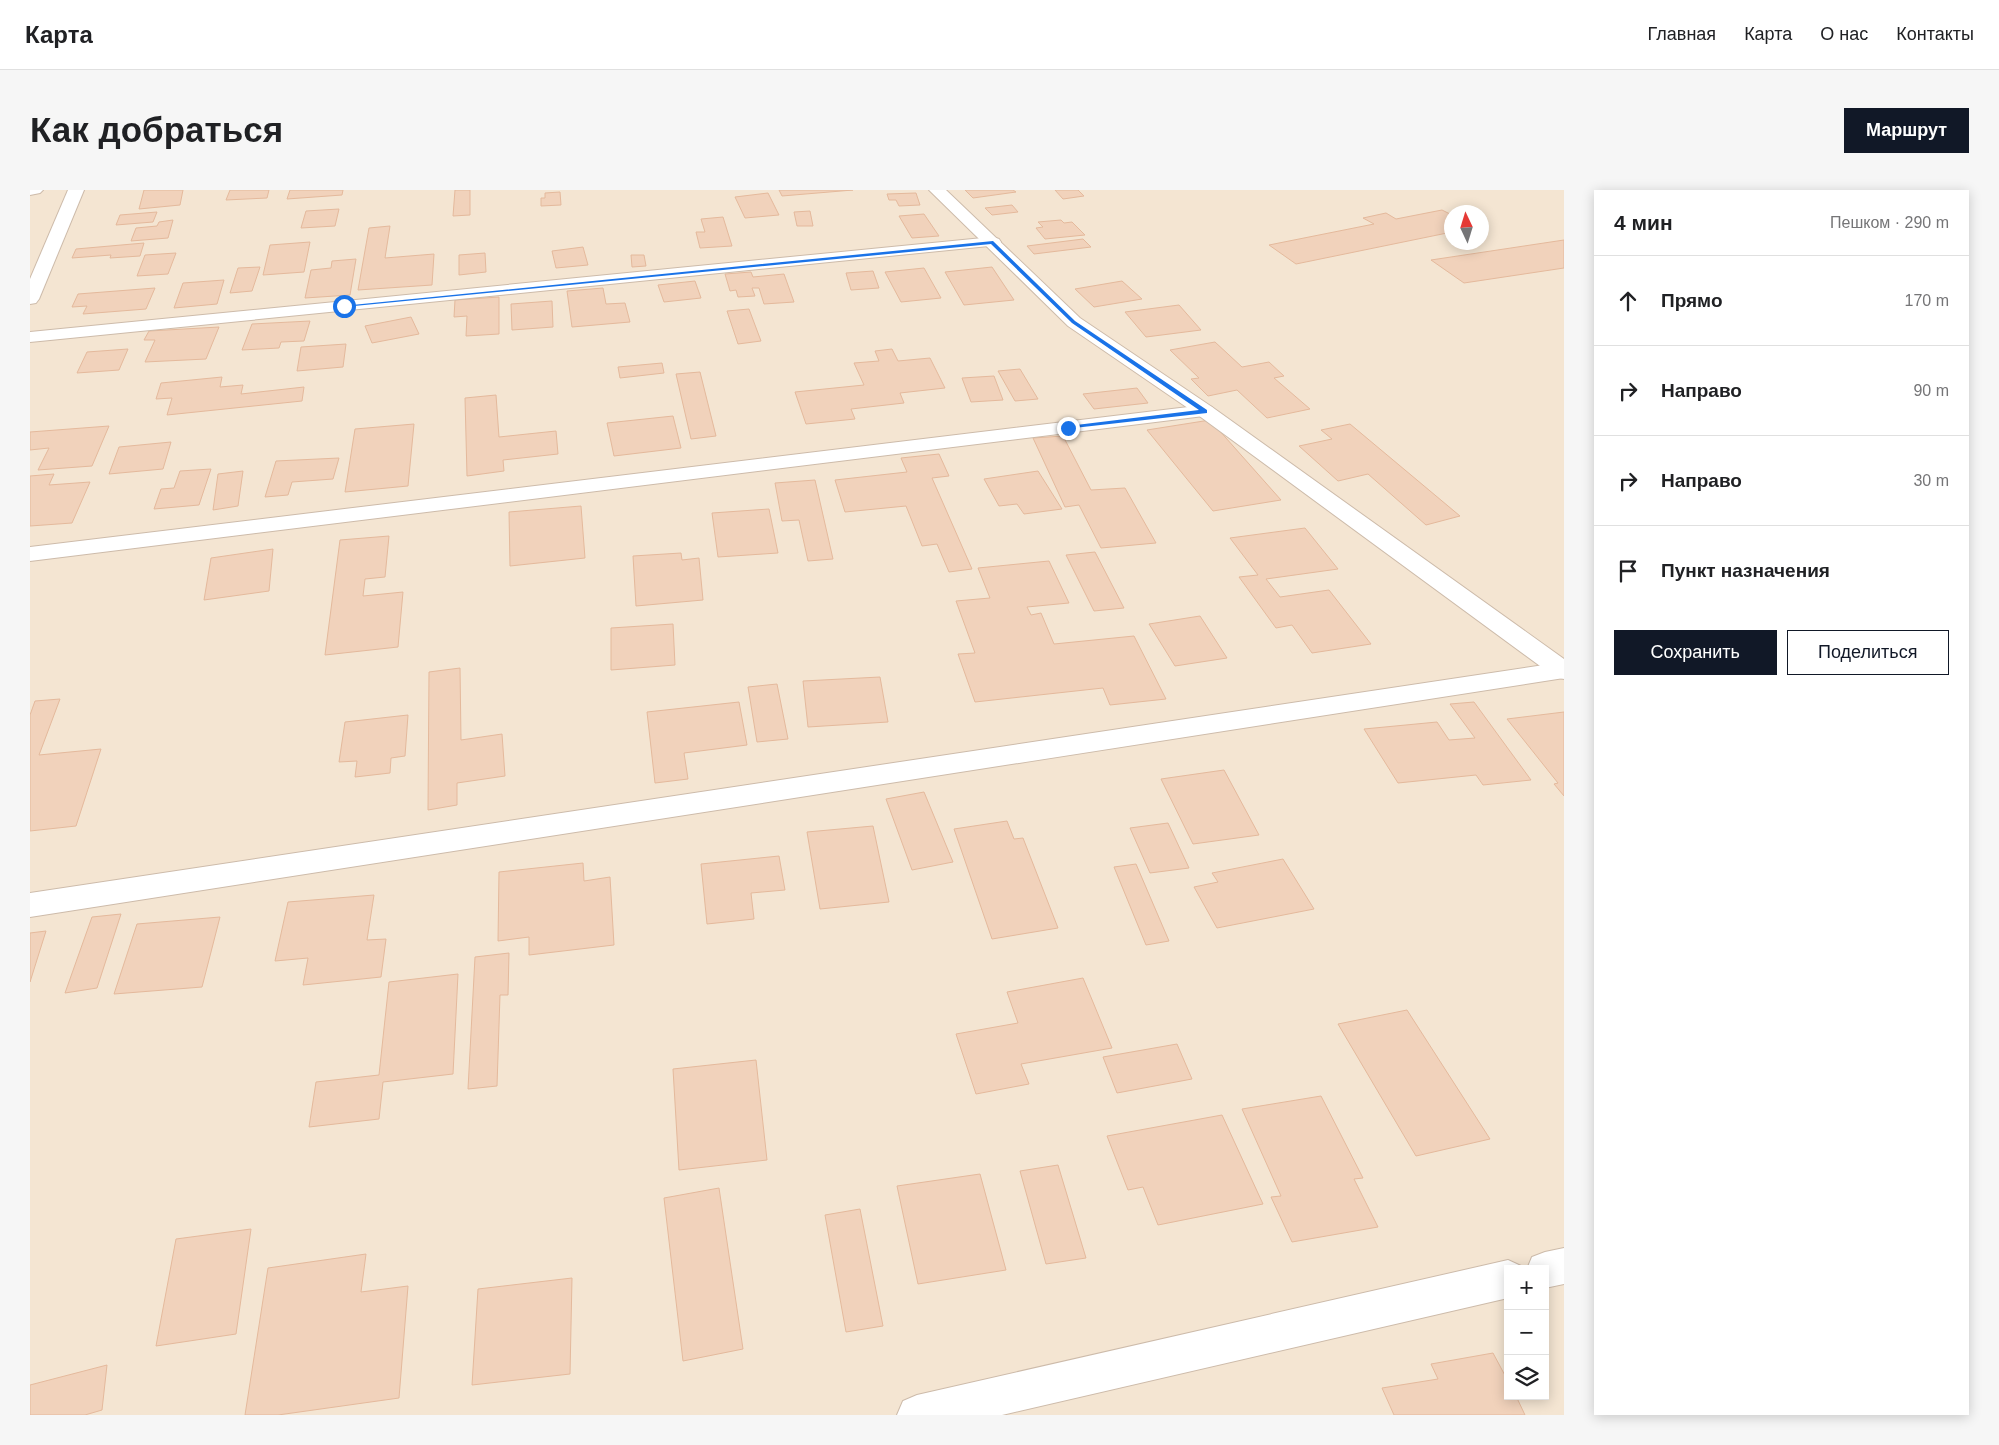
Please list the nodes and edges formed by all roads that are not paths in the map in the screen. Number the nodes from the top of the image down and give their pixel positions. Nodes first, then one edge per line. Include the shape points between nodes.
1 (30, 190) edge
2 (35, 190) edge
3 (76, 190) edge
4 (937, 190) edge
5 (993, 242) junction
6 (30, 298) edge
7 (30, 336) edge
8 (1204, 411) junction
9 (30, 554) edge
10 (1564, 670) edge
11 (30, 905) edge
12 (1564, 1266) edge
13 (1549, 1269) edge
14 (1504, 1280) edge
15 (917, 1415) edge

1 - 2 street
3 - 6 street
4 - 5 street
5 - 7 street
5 - 8 street via 1074,322
8 - 9 street
8 - 10 street
10 - 11 street
12 - 13 street
14 - 15 street

